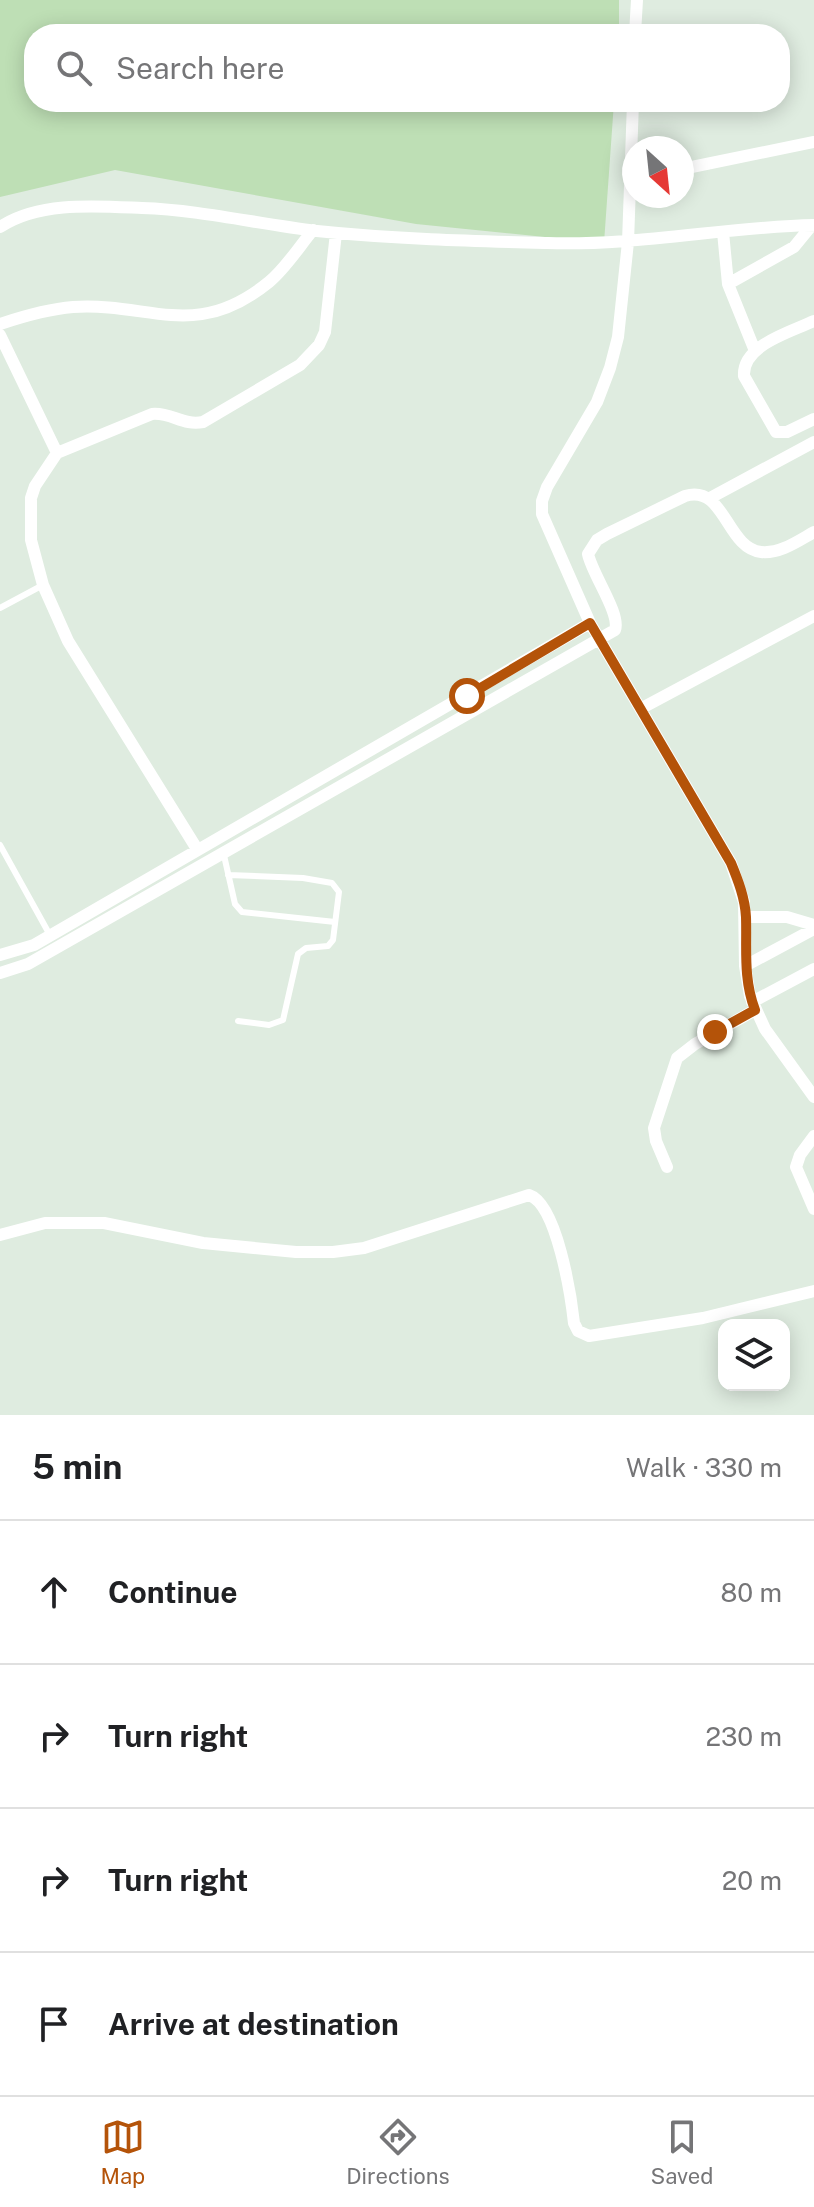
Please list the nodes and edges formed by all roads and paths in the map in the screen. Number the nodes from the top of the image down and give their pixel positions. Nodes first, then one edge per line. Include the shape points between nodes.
1 (637, 0) edge
2 (636, 24) edge
3 (633, 112) edge
4 (633, 136) edge
5 (814, 142) edge
6 (694, 167) edge
7 (630, 208) edge
8 (813, 225) edge
9 (0, 227) edge
10 (313, 230) junction
11 (723, 232) junction
12 (336, 233) junction
13 (628, 242) junction
14 (728, 284) junction
15 (814, 321) edge
16 (0, 324) edge
17 (0, 335) edge
18 (755, 351) junction
19 (814, 419) edge
20 (814, 442) edge
21 (57, 453) junction
22 (710, 498) junction
23 (814, 532) edge
24 (43, 585) junction
25 (0, 608) edge
26 (814, 616) edge
27 (590, 623) junction
28 (600, 639) junction
29 (642, 708) junction
30 (0, 845) edge
31 (197, 849) junction
32 (223, 851) junction
33 (183, 857) junction
34 (192, 870) junction
35 (228, 875) junction
36 (746, 917) junction
37 (335, 922) junction
38 (812, 929) edge
39 (53, 941) junction
40 (814, 945) edge
41 (0, 955) edge
42 (745, 966) junction
43 (814, 969) edge
44 (0, 973) edge
45 (753, 1006) junction
46 (238, 1021) dead end
47 (814, 1097) edge
48 (814, 1136) edge
49 (667, 1167) dead end
50 (814, 1209) edge
51 (0, 1235) edge
52 (814, 1291) edge

1 - 2 street
3 - 4 street
5 - 6 street
7 - 13 street
8 - 11 street
8 - 14 street via 794,247
9 - 10 street via 41,211 115,207 173,209
10 - 12 street
10 - 16 street via 272,280 209,314 74,307
11 - 13 street
11 - 14 street
12 - 13 street
12 - 21 street via 325,332 300,365 203,422 188,424 167,414 152,414
13 - 27 street via 610,368 541,506
14 - 18 street
15 - 18 street
17 - 21 street
18 - 19 street via 744,376 772,428 787,432
20 - 22 street
21 - 24 street via 31,498 31,540
22 - 23 street via 745,545 758,552 791,545
22 - 28 street via 685,496 607,534 592,547 590,565 618,624
24 - 25 lane
24 - 31 street via 90,680
26 - 29 street
27 - 28 street
27 - 31 street
28 - 29 street
28 - 32 street
29 - 36 street via 731,863
30 - 39 lane
31 - 33 street
32 - 34 street
32 - 35 lane
33 - 34 street
33 - 39 street
34 - 39 street
35 - 37 lane via 242,912
35 - 37 lane via 332,883 339,892
36 - 38 street via 787,917
36 - 42 street
37 - 46 lane via 328,946 298,954 283,1020 269,1025
38 - 40 street
38 - 42 street
39 - 41 street
39 - 44 street via 16,970
42 - 45 street
43 - 45 street
45 - 47 street
45 - 49 street via 677,1058 654,1128
48 - 50 street via 796,1167
51 - 52 street via 45,1223 104,1223 203,1243 333,1252 364,1248 529,1195 541,1204 564,1259 574,1323 589,1336 703,1318

